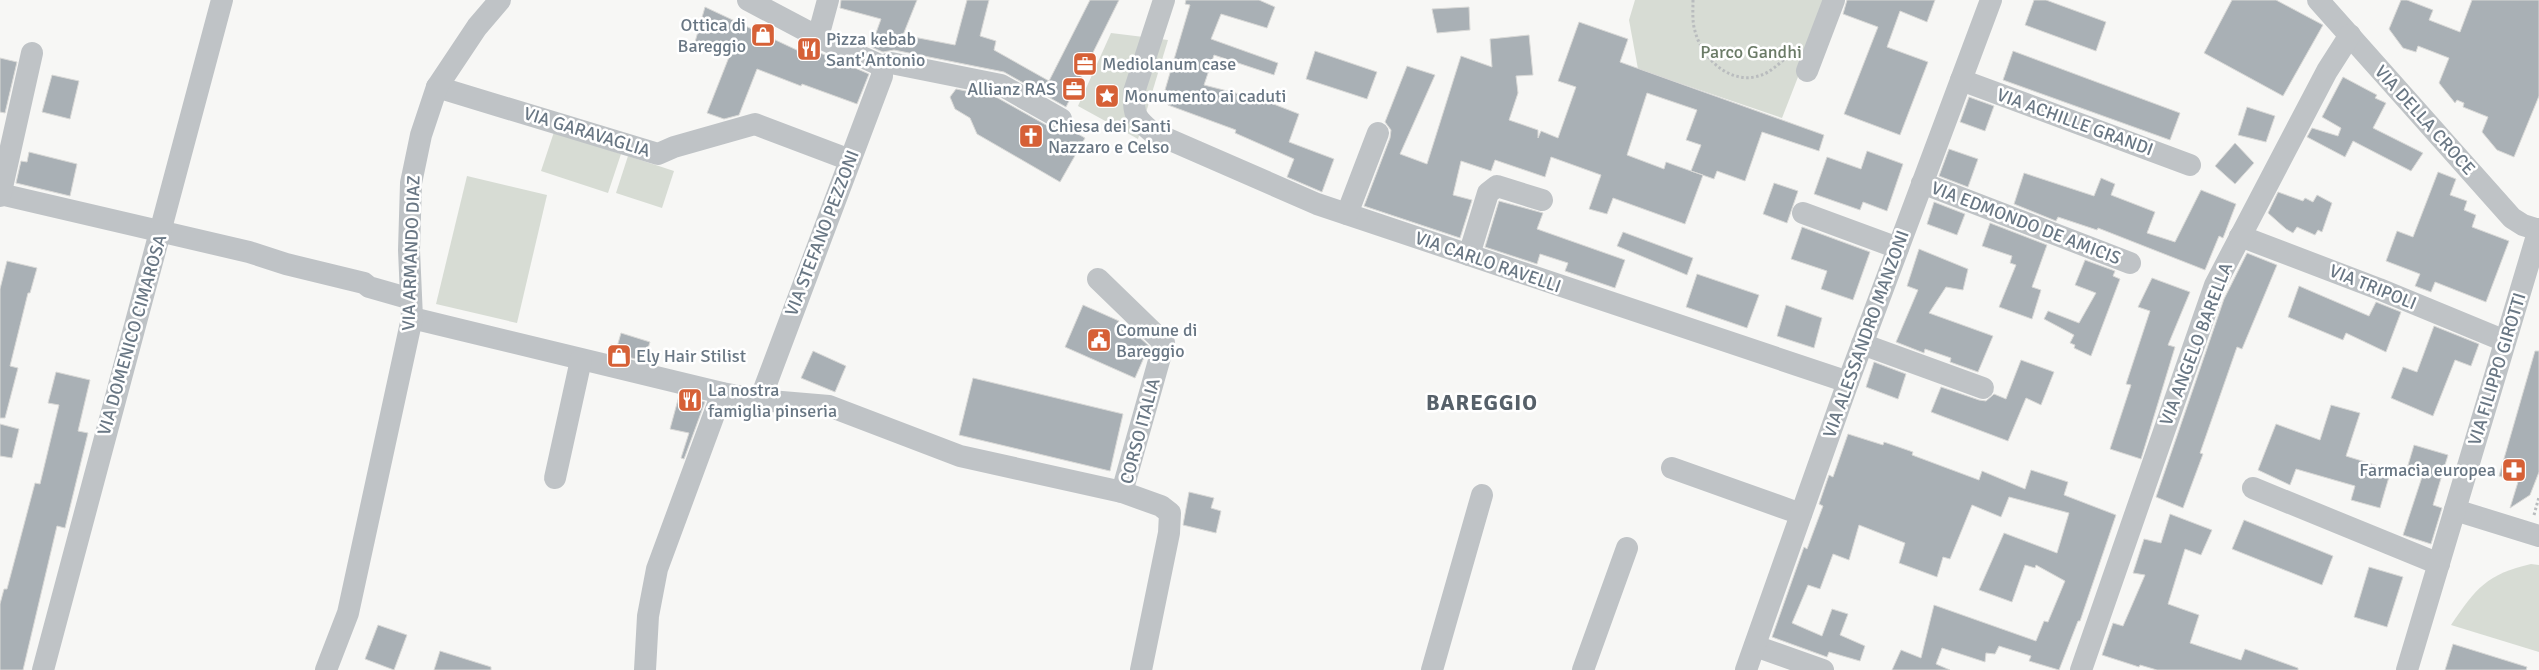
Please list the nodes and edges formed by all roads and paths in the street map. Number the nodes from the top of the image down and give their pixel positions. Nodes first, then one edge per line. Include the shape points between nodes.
1 (222, 0) edge
2 (500, 0) edge
3 (748, 0) edge
4 (828, 0) edge
5 (1164, 0) edge
6 (1693, 0) edge
7 (1834, 0) edge
8 (1991, 0) edge
9 (2318, 0) edge
10 (2350, 36) junction
11 (818, 37) junction
12 (1796, 49) dead end
13 (32, 53) dead end
14 (882, 66) junction
15 (1807, 72) dead end
16 (1960, 80) junction
17 (437, 87) junction
18 (1061, 119) dead end
19 (1378, 133) dead end
20 (850, 160) junction
21 (2190, 164) dead end
22 (1922, 183) junction
23 (0, 194) edge
24 (1542, 200) dead end
25 (1803, 213) dead end
26 (1346, 214) junction
27 (2539, 229) edge
28 (161, 231) junction
29 (2240, 236) junction
30 (1898, 248) junction
31 (1469, 255) junction
32 (2130, 263) dead end
33 (1098, 279) dead end
34 (412, 308) junction
35 (2505, 341) junction
36 (1862, 344) junction
37 (582, 360) junction
38 (1848, 382) junction
39 (1983, 388) dead end
40 (722, 393) junction
41 (760, 400) junction
42 (1672, 468) dead end
43 (555, 478) dead end
44 (2253, 488) dead end
45 (1122, 492) junction
46 (1482, 495) dead end
47 (2455, 510) junction
48 (1801, 514) junction
49 (2539, 536) edge
50 (1628, 548) dead end
51 (2439, 564) junction
52 (1755, 646) junction
53 (330, 669) edge
54 (43, 670) edge
55 (645, 670) edge
56 (1140, 670) edge
57 (1432, 670) edge
58 (1583, 670) edge
59 (1746, 670) edge
60 (1823, 670) edge
61 (2082, 670) edge
62 (2407, 670) edge

1 - 28 street, VIA DOMENICO CIMAROSA
2 - 17 street, VIA ARMANDO DIAZ via 477,27
3 - 11 street
4 - 11 street
5 - 26 street, VIA CARLO RAVELLI via 1134,92 1130,121
6 - 12 path via 1695,31 1706,55 1718,68 1734,77 1748,78 1767,73
7 - 15 street
8 - 16 street, VIA ALESSANDRO MANZONI
9 - 10 street, VIA DELLA CROCE
10 - 27 street, VIA DELLA CROCE via 2512,218
10 - 29 street, VIA ANGELO BARELLA via 2327,71
11 - 14 street
13 - 23 street
14 - 18 street via 891,63 1001,85
14 - 20 street, VIA STEFANO PEZZONI via 882,76
16 - 21 street, VIA ACHILLE GRANDI
16 - 22 street, VIA ALESSANDRO MANZONI
17 - 20 street, VIA GARAVAGLIA via 658,154 755,124
17 - 34 street, VIA ARMANDO DIAZ via 421,135 411,183 409,250
19 - 26 street
20 - 41 street, VIA STEFANO PEZZONI
22 - 30 street, VIA ALESSANDRO MANZONI
22 - 32 street, VIA EDMONDO DE AMICIS
23 - 28 street
24 - 31 street via 1497,186 1492,188
25 - 30 street
26 - 31 street, VIA CARLO RAVELLI
27 - 35 street, VIA FILIPPO GIROTTI
28 - 34 street via 364,283
28 - 54 street, VIA DOMENICO CIMAROSA
29 - 35 street, VIA TRIPOLI
29 - 61 street, VIA ANGELO BARELLA via 2211,295
30 - 36 street, VIA ALESSANDRO MANZONI
31 - 38 street, VIA CARLO RAVELLI
33 - 45 street, CORSO ITALIA via 1164,343
34 - 37 street
34 - 53 street, VIA ARMANDO DIAZ via 348,614
35 - 47 street, VIA FILIPPO GIROTTI
36 - 38 street, VIA ALESSANDRO MANZONI
36 - 39 street
37 - 40 street
37 - 43 street
38 - 48 street, VIA ALESSANDRO MANZONI
40 - 41 street
40 - 55 street via 651,589
41 - 45 street via 829,406 960,456
42 - 48 street
44 - 51 street
45 - 56 street, CORSO ITALIA via 1161,506 1170,513 1169,534
46 - 57 street
47 - 49 street
47 - 51 street, VIA FILIPPO GIROTTI
48 - 52 street, VIA ALESSANDRO MANZONI
50 - 58 street
51 - 62 street, VIA FILIPPO GIROTTI
52 - 59 street, VIA ALESSANDRO MANZONI
52 - 60 street

